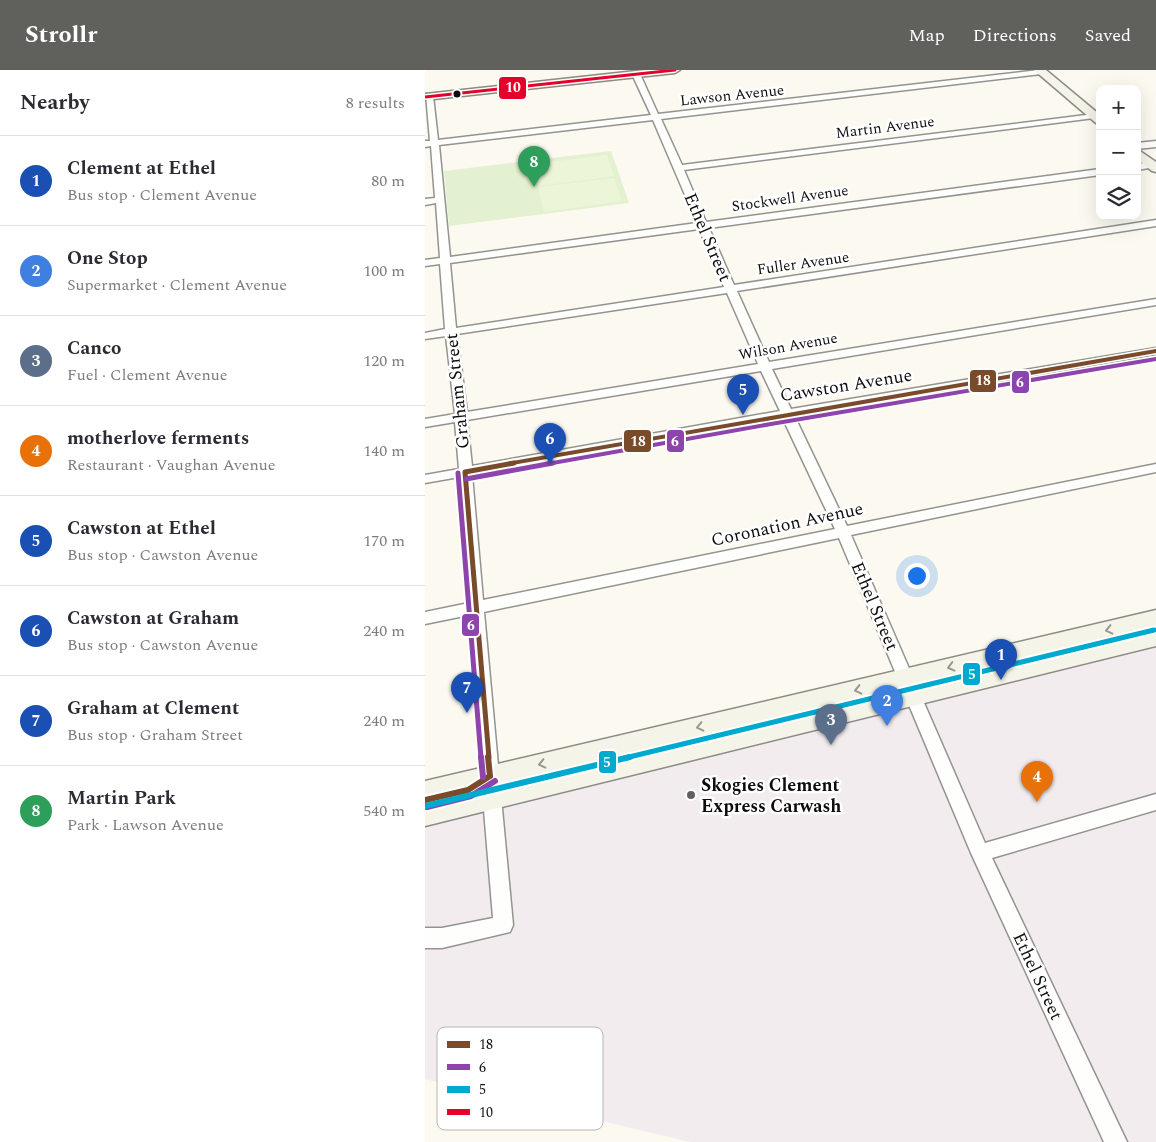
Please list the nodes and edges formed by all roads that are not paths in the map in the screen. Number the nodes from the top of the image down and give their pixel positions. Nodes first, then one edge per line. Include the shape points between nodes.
1 (675, 70) edge
2 (1040, 71) edge
3 (635, 72) edge
4 (427, 96) edge
5 (656, 118) junction
6 (1096, 118) edge
7 (1096, 119) edge
8 (430, 143) edge
9 (1156, 144) edge
10 (1141, 146) edge
11 (1141, 156) edge
12 (1141, 167) edge
13 (1154, 167) edge
14 (679, 168) junction
15 (1096, 173) edge
16 (440, 200) junction
17 (425, 202) edge
18 (1156, 224) edge
19 (702, 225) junction
20 (446, 260) junction
21 (425, 263) edge
22 (731, 288) junction
23 (1156, 302) edge
24 (451, 332) junction
25 (425, 336) edge
26 (1156, 352) edge
27 (765, 367) junction
28 (789, 414) junction
29 (461, 417) junction
30 (425, 423) edge
31 (1156, 468) edge
32 (465, 472) junction
33 (425, 479) edge
34 (843, 532) junction
35 (477, 607) junction
36 (425, 618) edge
37 (1156, 618) edge
38 (1156, 637) edge
39 (909, 687) junction
40 (491, 787) junction
41 (425, 792) edge
42 (425, 800) edge
43 (1156, 802) edge
44 (425, 814) edge
45 (980, 853) junction
46 (425, 938) edge
47 (1116, 1142) edge

1 - 3 main road
2 - 5 street, Lawson Avenue
2 - 6 main road
3 - 4 main road
3 - 5 street, Ethel Street
4 - 8 street, Graham Street
5 - 8 street, Lawson Avenue
5 - 14 street, Ethel Street
7 - 14 street, Martin Avenue
8 - 16 street, Graham Street
9 - 10 street
11 - 13 main road
12 - 13 street
14 - 19 street, Ethel Street
15 - 19 street, Stockwell Avenue
16 - 17 street
16 - 20 street, Graham Street
18 - 22 street, Fuller Avenue
19 - 20 street, Stockwell Avenue
19 - 22 street, Ethel Street
20 - 21 street, Stockwell Avenue
20 - 24 street, Graham Street
22 - 24 street, Fuller Avenue
22 - 27 street, Ethel Street
23 - 27 street, Wilson Avenue
24 - 25 street, Fuller Avenue
24 - 29 street, Graham Street
26 - 28 street, Cawston Avenue
27 - 28 street, Ethel Street
27 - 29 street, Wilson Avenue
28 - 32 street, Cawston Avenue
28 - 34 street, Ethel Street
29 - 30 street, Wilson Avenue
29 - 32 street, Graham Street
31 - 34 street, Coronation Avenue
32 - 33 street, Cawston Avenue
32 - 35 street, Graham Street
34 - 35 street, Coronation Avenue
34 - 39 street, Ethel Street
35 - 36 street, Coronation Avenue
35 - 40 street, Graham Street
37 -> 39 main road
38 - 39 main road
39 - 40 main road
39 - 45 street, Ethel Street
40 - 41 main road
40 - 42 main road via 483,784
40 - 44 main road
40 - 46 street, Graham Street via 503,925 442,938
43 - 45 street
45 - 47 street, Ethel Street

